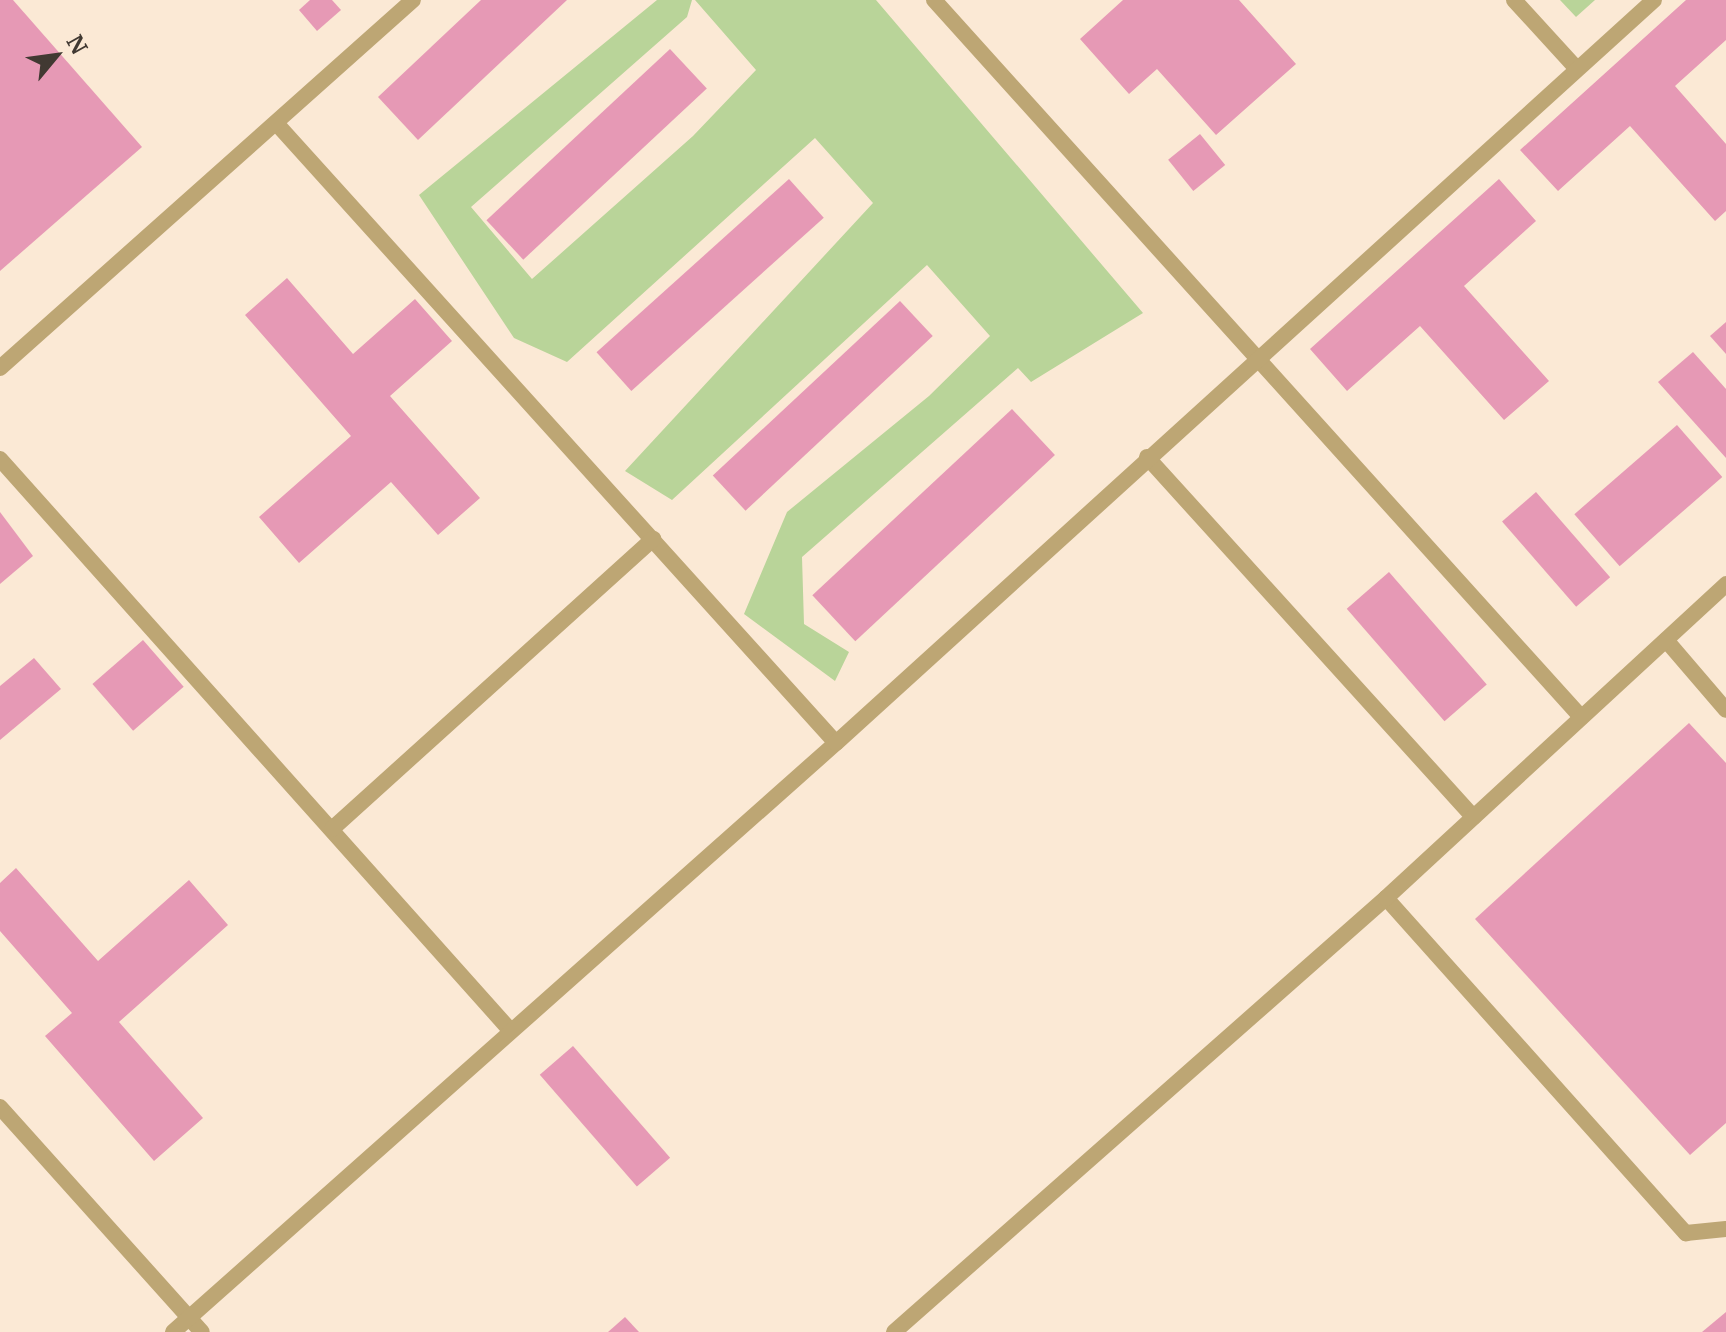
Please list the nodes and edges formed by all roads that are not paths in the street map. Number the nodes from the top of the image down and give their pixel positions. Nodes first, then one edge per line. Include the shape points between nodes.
1 (413, 0) edge
2 (934, 0) edge
3 (1514, 0) edge
4 (1654, 0) edge
5 (1577, 69) junction
6 (276, 123) junction
7 (1257, 359) junction
8 (0, 368) edge
9 (1147, 457) junction
10 (0, 459) edge
11 (653, 539) junction
12 (1726, 584) edge
13 (1666, 640) junction
14 (1726, 710) edge
15 (1581, 717) junction
16 (836, 743) junction
17 (1473, 817) junction
18 (332, 829) junction
19 (1386, 898) junction
20 (510, 1030) junction
21 (0, 1107) edge
22 (1726, 1229) edge
23 (189, 1317) junction
24 (173, 1332) edge
25 (202, 1332) edge
26 (894, 1332) edge

1 - 6 lane
2 - 7 lane
3 - 5 lane
4 - 5 lane
5 - 7 lane
6 - 8 lane
6 - 11 lane
7 - 9 lane
7 - 15 lane
9 - 16 lane
9 - 17 lane
10 - 18 lane
11 - 16 lane
11 - 18 lane
12 - 13 lane
13 - 14 lane
13 - 15 lane
15 - 17 lane
16 - 20 lane
17 - 19 lane
18 - 20 lane
19 - 22 lane via 1686,1233
19 - 26 lane
20 - 23 lane
21 - 23 lane
23 - 24 lane
23 - 25 lane

